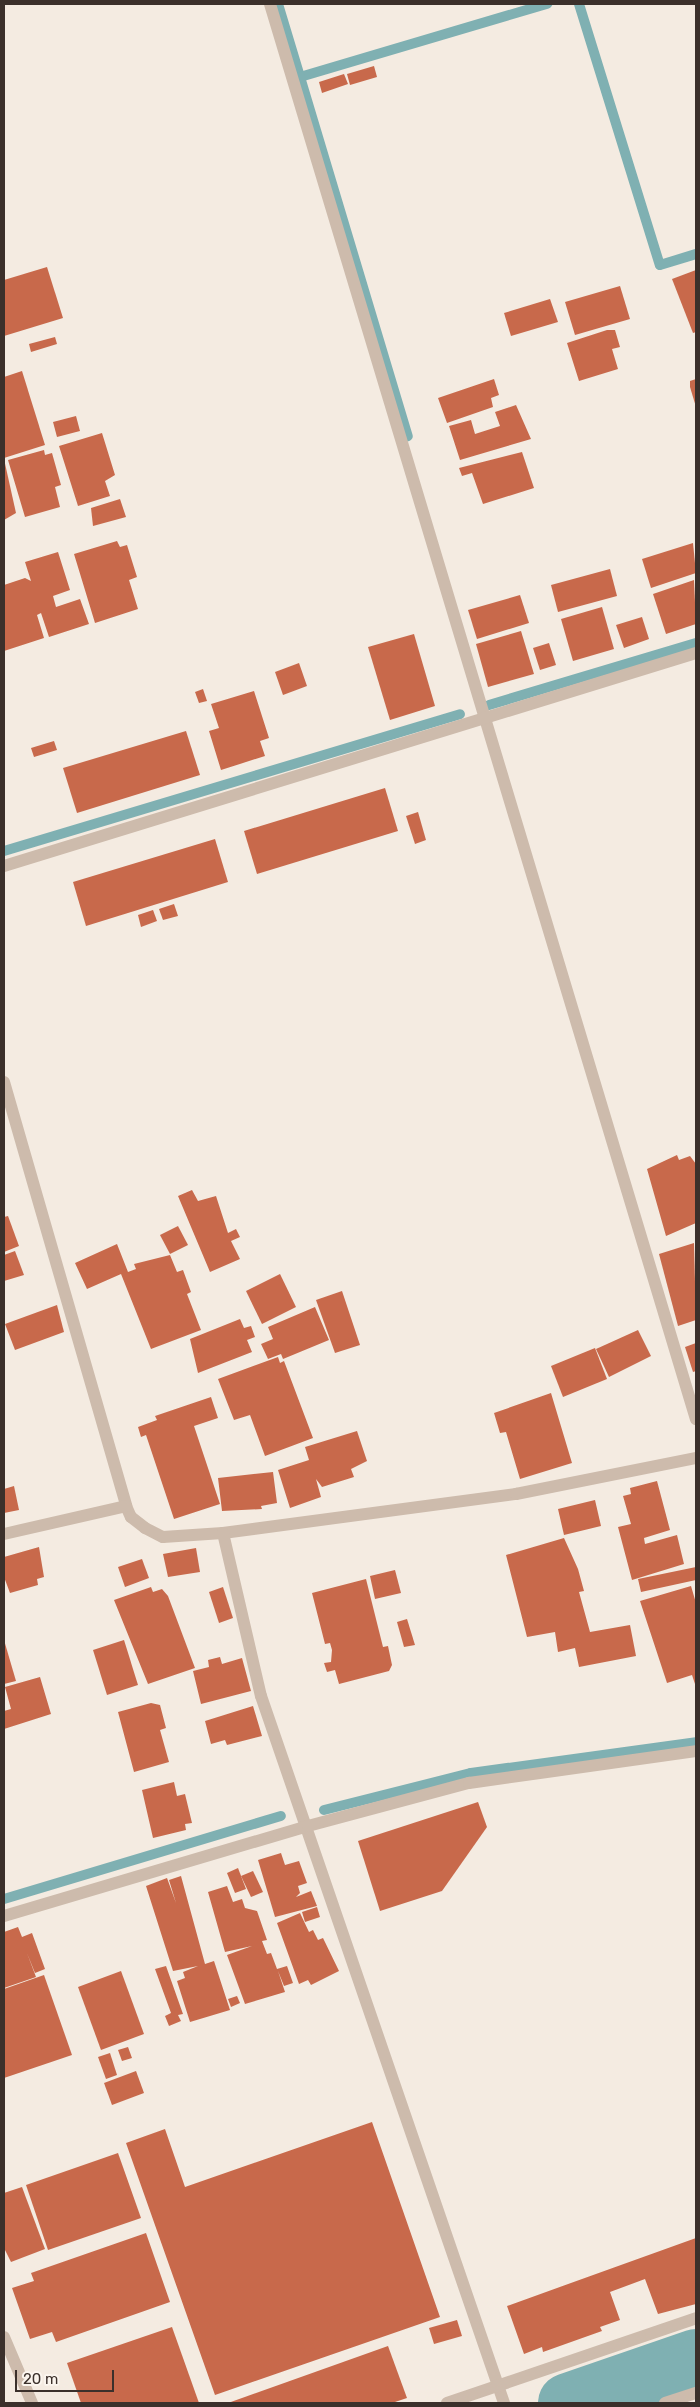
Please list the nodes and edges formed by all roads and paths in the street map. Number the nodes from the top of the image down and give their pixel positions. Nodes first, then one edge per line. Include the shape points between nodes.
1 (270, 4) edge
2 (696, 653) edge
3 (484, 715) junction
4 (4, 866) edge
5 (4, 1082) edge
6 (696, 1419) edge
7 (696, 1458) edge
8 (126, 1506) junction
9 (223, 1533) junction
10 (4, 1534) edge
11 (696, 1751) edge
12 (308, 1826) junction
13 (4, 1916) edge
14 (696, 2318) edge
15 (4, 2337) edge
16 (498, 2386) junction
17 (696, 2393) edge
18 (32, 2403) edge
19 (447, 2403) edge
20 (504, 2403) edge
21 (665, 2403) edge

1 - 3 street
2 - 3 street
3 - 4 street
3 - 6 street
5 - 8 street
7 - 9 street via 516,1494
8 - 9 street via 131,1517 163,1537
8 - 10 street
9 - 12 street via 262,1696
11 - 12 street via 469,1783
12 - 13 street
12 - 16 street
14 - 16 street
15 - 18 street
16 - 19 street
16 - 20 street
17 - 21 street

